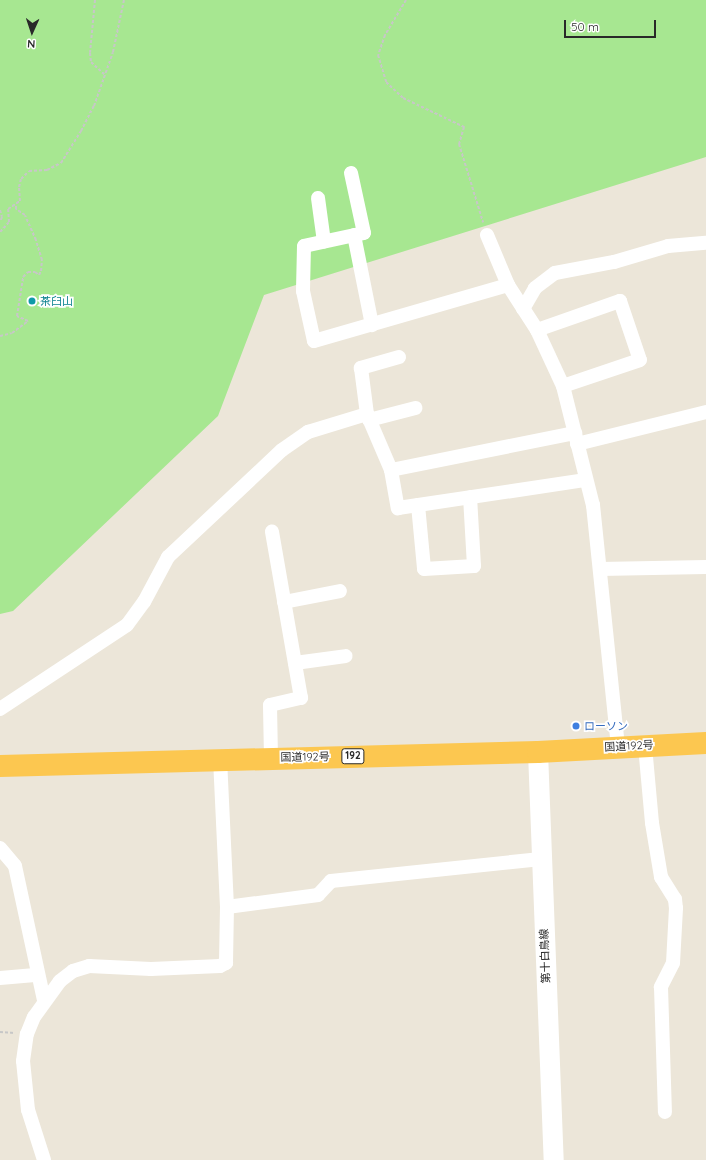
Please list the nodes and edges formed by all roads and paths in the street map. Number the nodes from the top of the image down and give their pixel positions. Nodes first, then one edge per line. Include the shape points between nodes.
1 (95, 0) edge
2 (124, 0) edge
3 (406, 0) edge
4 (104, 74) junction
5 (351, 173) dead end
6 (318, 198) dead end
7 (16, 204) junction
8 (0, 210) edge
9 (0, 222) edge
10 (0, 232) edge
11 (354, 235) junction
12 (487, 235) joint
13 (324, 242) junction
14 (706, 244) edge
15 (508, 285) junction
16 (523, 309) junction
17 (372, 325) junction
18 (536, 330) junction
19 (0, 336) edge
20 (399, 357) dead end
21 (563, 386) junction
22 (415, 408) dead end
23 (706, 412) edge
24 (368, 417) junction
25 (576, 439) junction
26 (391, 470) junction
27 (586, 480) junction
28 (470, 497) junction
29 (418, 505) junction
30 (272, 532) dead end
31 (706, 566) edge
32 (600, 569) junction
33 (340, 591) dead end
34 (284, 602) junction
35 (346, 656) dead end
36 (295, 663) junction
37 (0, 709) edge
38 (706, 743) edge
39 (645, 746) junction
40 (618, 747) junction
41 (538, 752) junction
42 (271, 758) junction
43 (220, 759) junction
44 (0, 766) edge
45 (0, 848) edge
46 (542, 859) junction
47 (227, 907) junction
48 (38, 975) junction
49 (0, 978) edge
50 (44, 1000) junction
51 (665, 1112) dead end
52 (44, 1160) edge
53 (554, 1160) edge

1 - 4 path via 91,62
2 - 4 path via 113,52
3 - 12 path via 385,35 378,55 386,82 403,98 464,127 459,144
4 - 7 path via 94,106 61,163 47,170 29,172 21,179 20,201
5 - 11 street via 364,233
6 - 13 street
7 - 10 path via 8,209 9,222
7 - 19 path via 16,209 25,215 36,240 42,260 42,271 39,275 28,272 23,277 17,316 28,321 12,333
8 - 9 path
11 - 13 street
11 - 17 street
12 - 15 street
13 - 17 street via 304,246 303,291 314,342
14 - 16 street via 668,246 614,262 555,273 535,288
15 - 16 street
15 - 17 street
16 - 18 street
18 - 21 street
18 - 21 street via 620,301 640,360
20 - 24 street via 360,368
21 - 25 street
22 - 24 street
23 - 25 street
24 - 26 street
24 - 37 street via 308,432 282,450 168,557 144,602 127,625
25 - 26 street
25 - 27 street
26 - 29 street via 398,508
27 - 28 street
27 - 32 street via 593,505
28 - 29 street
28 - 29 street via 474,566 424,569
30 - 34 street
31 - 32 street
32 - 40 street
33 - 34 street
34 - 36 street
35 - 36 street
36 - 42 street via 301,698 270,705
38 - 39 highway, 国道192号 / 192
39 - 40 highway, 国道192号 / 192
39 - 51 street via 653,829 661,878 675,899 676,908 673,963 661,987
40 - 41 highway, 国道192号 / 192
41 - 42 highway, 国道192号 / 192
41 - 46 main road, 第十白鳥線
42 - 43 highway, 国道192号 / 192
43 - 44 highway, 国道192号 / 192
43 - 47 street
45 - 48 street via 14,866
46 - 47 street via 331,880 318,895
46 - 53 main road, 第十白鳥線
47 - 50 street via 226,963 220,966 151,969 89,966 73,971
48 - 49 street
48 - 50 street
50 - 52 street via 27,1034 23,1061 28,1110

